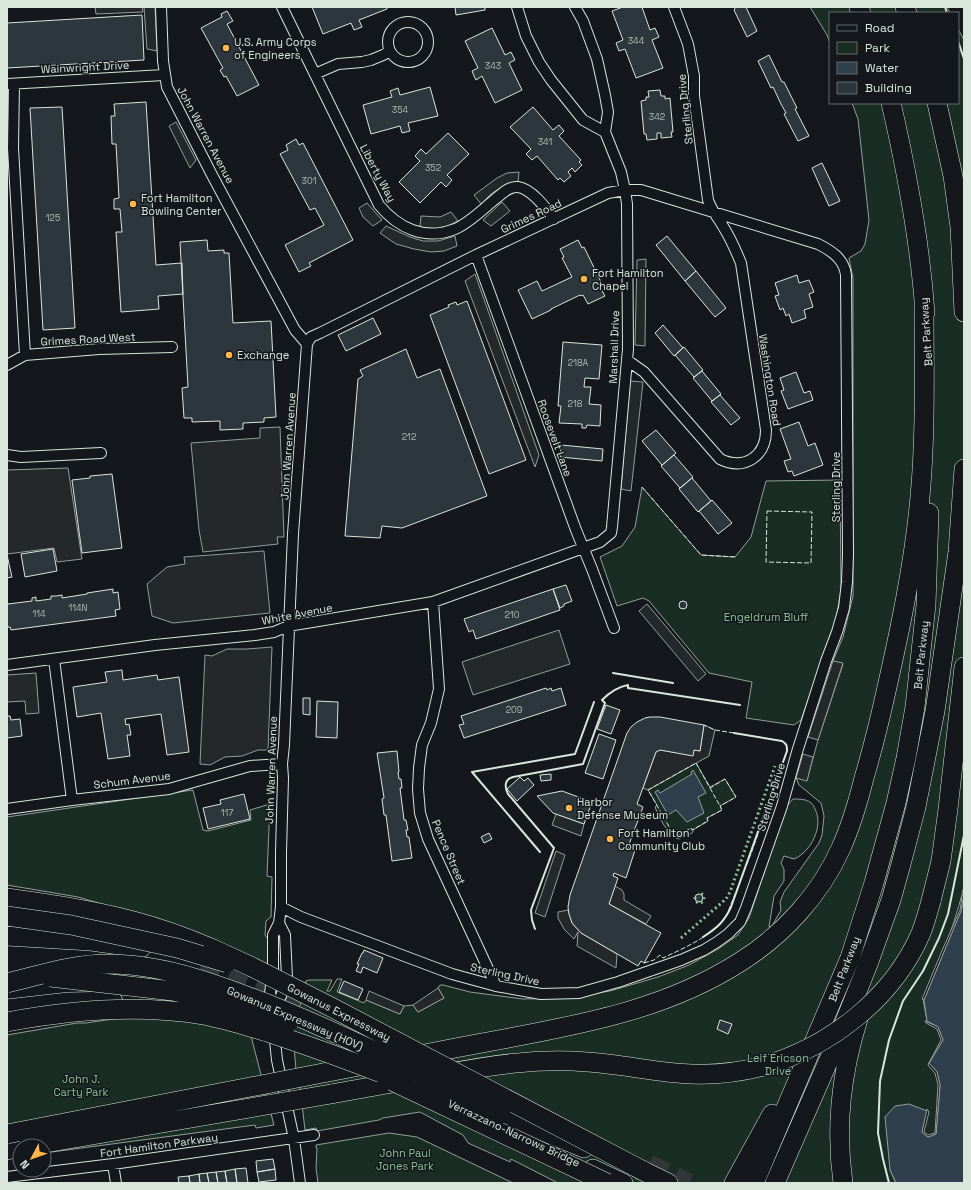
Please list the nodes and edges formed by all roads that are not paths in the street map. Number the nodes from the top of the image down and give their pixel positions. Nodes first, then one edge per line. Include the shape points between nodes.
1 (161, 7) edge
2 (282, 7) edge
3 (517, 7) edge
4 (574, 7) edge
5 (674, 7) edge
6 (390, 51) dead end
7 (315, 74) junction
8 (164, 75) junction
9 (10, 84) edge
10 (891, 104) edge
11 (937, 104) edge
12 (605, 132) junction
13 (625, 190) junction
14 (712, 211) junction
15 (554, 218) junction
16 (780, 232) joint
17 (476, 255) junction
18 (963, 259) edge
19 (924, 301) junction
20 (964, 312) edge
21 (307, 344) junction
22 (172, 347) dead end
23 (25, 355) junction
24 (628, 360) junction
25 (7, 365) edge
26 (101, 453) dead end
27 (7, 455) edge
28 (964, 469) edge
29 (584, 548) junction
30 (433, 602) junction
31 (288, 626) junction
32 (614, 628) dead end
33 (54, 659) junction
34 (7, 665) edge
35 (964, 667) edge
36 (282, 764) junction
37 (72, 800) junction
38 (7, 809) edge
39 (7, 898) edge
40 (891, 900) junction
41 (281, 907) junction
42 (7, 916) edge
43 (280, 923) junction
44 (7, 936) edge
45 (176, 956) dead end
46 (7, 972) edge
47 (7, 983) edge
48 (290, 986) junction
49 (496, 986) junction
50 (7, 1010) edge
51 (269, 1017) junction
52 (7, 1022) edge
53 (822, 1025) junction
54 (7, 1028) edge
55 (405, 1082) junction
56 (501, 1114) junction
57 (7, 1134) edge
58 (314, 1135) dead end
59 (294, 1139) junction
60 (52, 1142) edge
61 (113, 1164) junction
62 (7, 1177) edge
63 (654, 1180) edge
64 (615, 1182) edge
65 (116, 1183) edge
66 (300, 1183) edge
67 (734, 1183) edge
68 (754, 1183) edge
69 (775, 1183) edge
70 (843, 1183) edge

1 - 8 street, John Warren Avenue
2 - 7 street, Liberty Way
3 - 12 street via 526,36 551,80 583,120
4 - 12 street via 583,21 597,59 608,112
5 - 14 street, Sterling Drive via 688,44 694,76 694,96 706,189
6 - 7 street via 371,60 338,64
7 - 15 street, Liberty Way via 379,205 388,216 400,224 416,232 444,233 469,221 508,189 518,187 529,192
8 - 9 street, Wainwright Drive
8 - 21 street, John Warren Avenue via 167,87 212,175 295,330
9 - 23 street
10 - 19 highway, Belt Parkway via 909,187
11 - 18 highway via 952,176
12 - 13 street, Marshall Drive via 621,172
13 - 14 street, Grimes Road via 642,190
13 - 15 street, Grimes Road via 608,193
13 - 24 street, Marshall Drive
14 - 16 street, Grimes Road
14 - 24 street, Washington Road via 723,226 741,263 766,430 763,448 758,455 744,463 735,464 720,460 644,372
15 - 17 street, Grimes Road
16 - 49 street, Sterling Drive via 831,250 845,268 847,582 844,608 837,632 782,806 746,908 740,922 728,934 704,950 618,982 579,993 541,994
17 - 21 street, Grimes Road via 311,337
17 - 29 street, Roosevelt Lane
18 - 20 highway
19 - 53 highway, Belt Parkway via 931,417 930,503 926,605 915,706 896,803 874,883 850,958
19 - 57 highway, bridge via 924,433 920,496 896,647 878,731 855,812 840,849 809,900 775,935 742,961 709,979 623,1013 571,1026
21 - 31 street, John Warren Avenue
22 - 23 street, Grimes Road West via 99,348
23 - 25 street, Grimes Road West
24 - 29 street, Marshall Drive via 611,533 600,542
26 - 27 street via 22,457
28 - 40 highway, Belt Parkway via 958,552 935,711 916,807
29 - 30 street, White Avenue
29 - 32 street, Roosevelt Lane
30 - 31 street, White Avenue
30 - 49 street, Pence Street via 439,689 431,723 422,745 418,789 420,813 428,839
31 - 33 street, White Avenue via 274,632 255,635
31 - 36 street, John Warren Avenue
33 - 34 street, White Avenue
33 - 37 street
35 - 60 highway, bridge via 941,861 921,933 892,980 875,999 845,1026 817,1044 764,1066 718,1074 692,1074 589,1062 539,1061 496,1065
36 - 37 street, Schum Avenue via 250,766 169,789
36 - 41 street, John Warren Avenue
37 - 38 street, Schum Avenue
39 - 48 highway, Gowanus Expressway, bridge via 89,911 166,931 214,948
40 - 69 highway, Belt Parkway via 838,1039
40 - 70 highway via 845,1064 839,1132
41 - 43 street, John Warren Avenue
41 - 49 street, Sterling Drive via 301,917 452,974
42 - 48 highway, bridge via 70,925 177,948 243,968
43 - 51 street, John Warren Avenue via 273,935
43 - 51 street, John Warren Avenue via 285,935 287,978 281,996
44 - 45 highway via 92,941
46 - 55 highway, bridge via 173,991 212,1000 296,1026 362,1055
47 - 56 highway, Gowanus Expressway (HOV), bridge via 61,969 107,964 166,970 250,997 309,1021
48 - 63 highway, Gowanus Expressway, bridge
50 - 51 highway via 70,1002 152,1001 205,1008 234,1015
51 - 54 highway, bridge via 234,1020 199,1017 102,1017
51 - 59 street, John Warren Avenue
51 - 64 highway, bridge via 293,1036
52 - 55 highway, bridge via 60,1014 117,1010 203,1015 288,1039
53 - 67 highway
53 - 68 highway, Belt Parkway
55 - 64 highway, Verrazzano-Narrows Bridge
56 - 63 highway, bridge
56 - 64 highway
58 - 59 street, Fort Hamilton Parkway
59 - 61 street, Fort Hamilton Parkway
59 - 66 street, John Warren Avenue
61 - 62 street, Fort Hamilton Parkway
61 - 65 street

